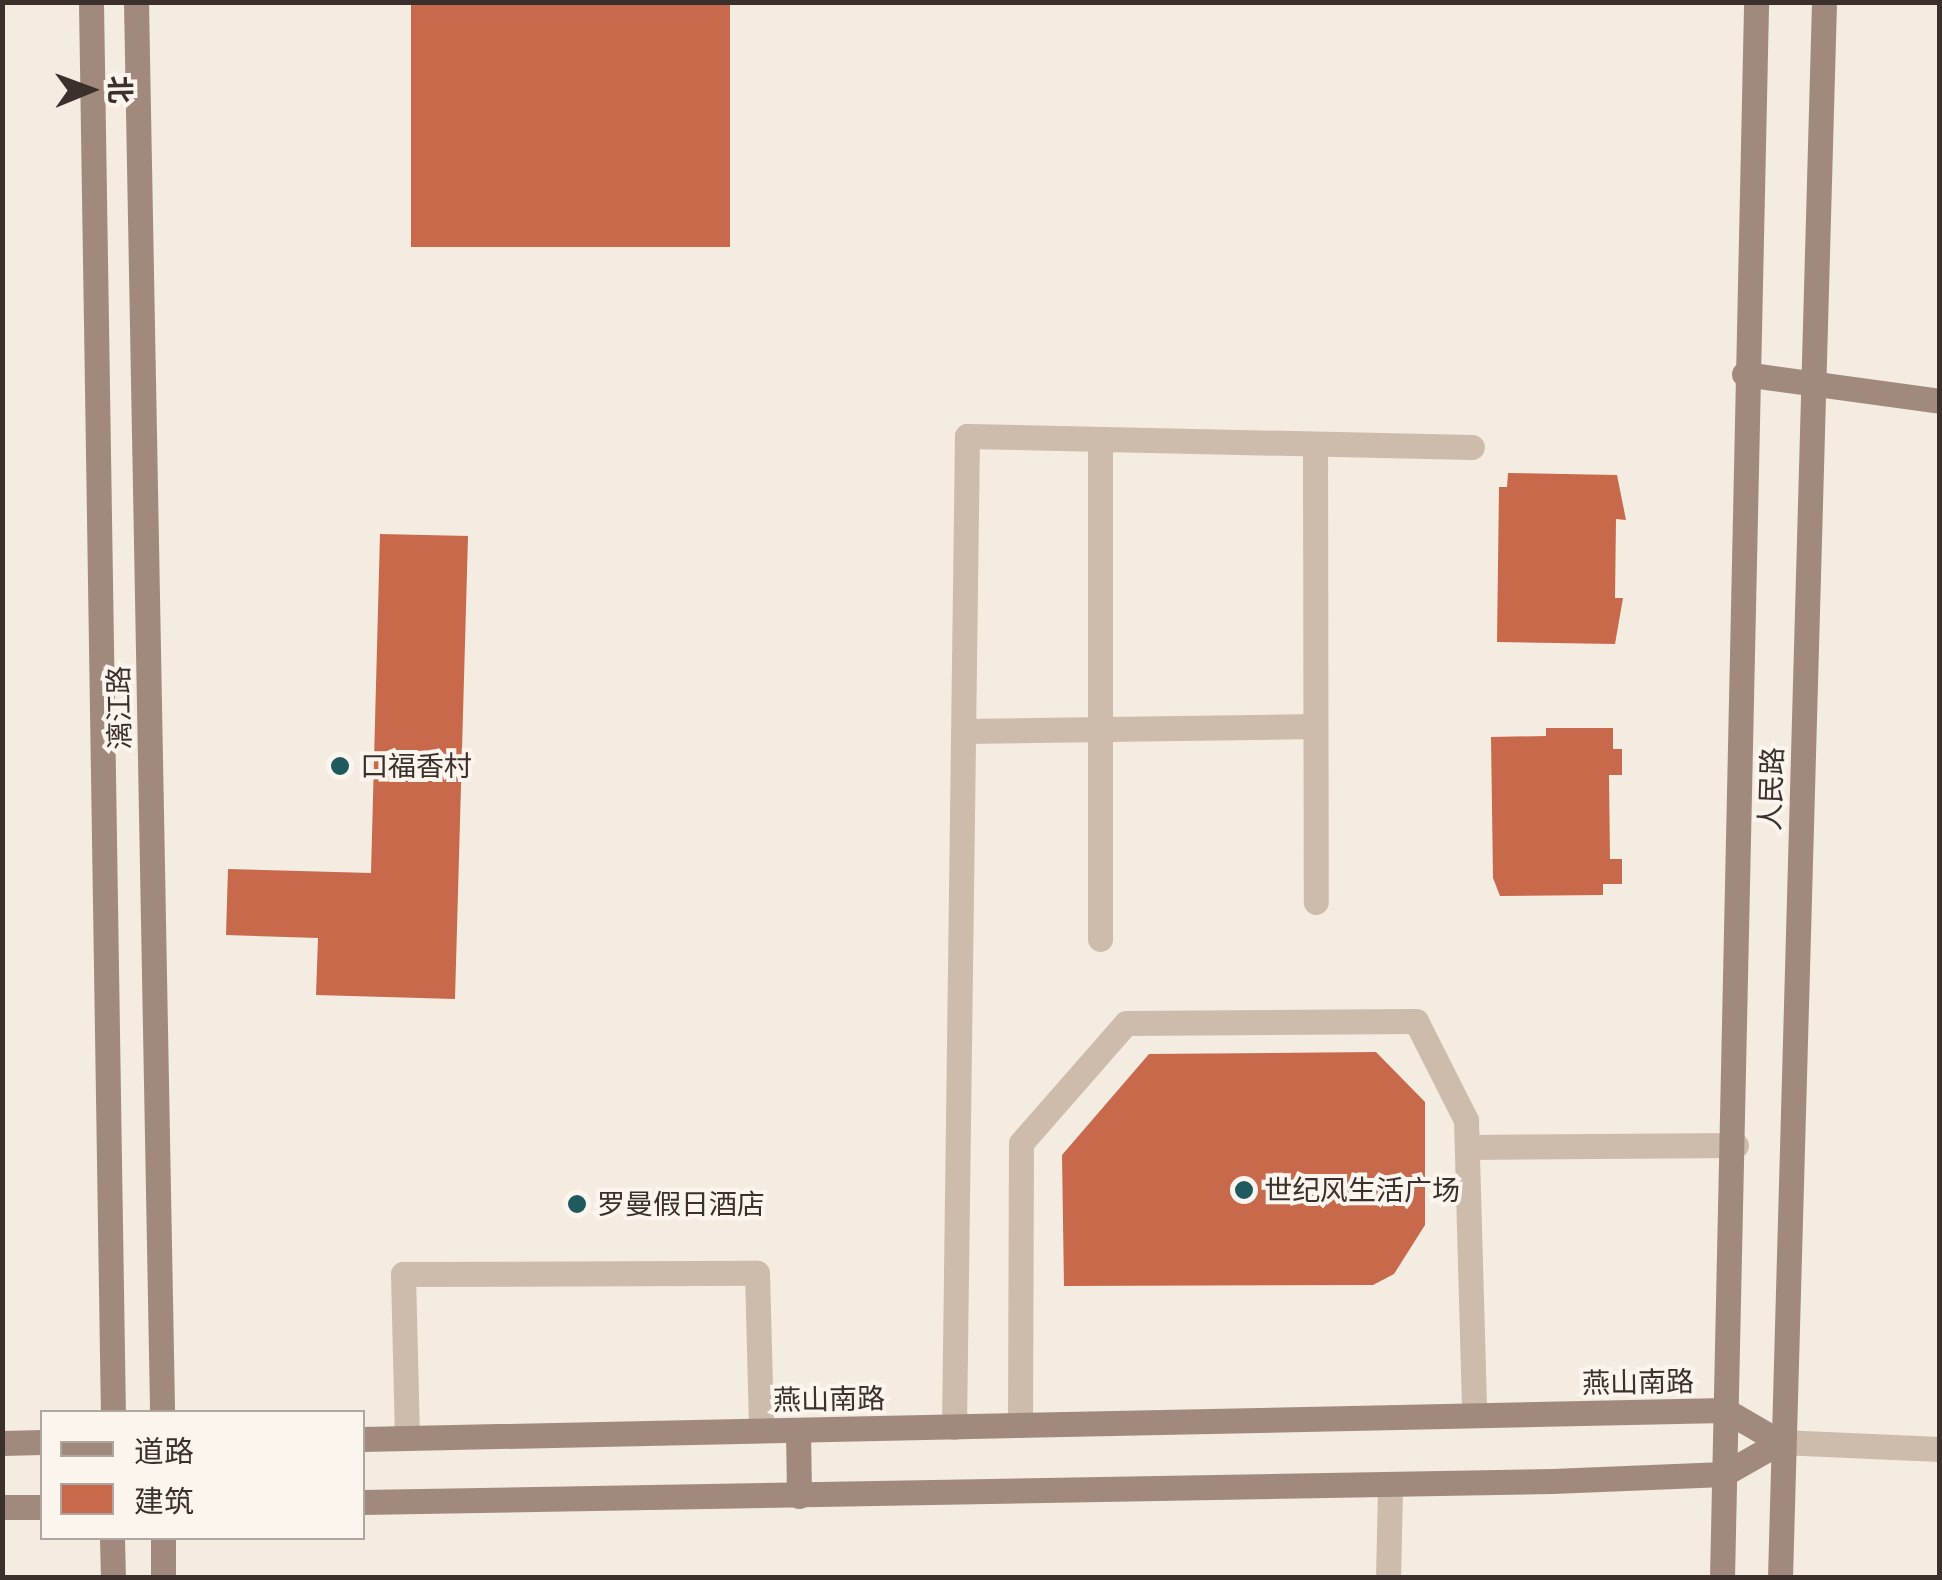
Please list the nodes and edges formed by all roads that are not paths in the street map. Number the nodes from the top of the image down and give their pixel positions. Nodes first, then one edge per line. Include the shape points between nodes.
1 (91, 2) edge
2 (136, 2) edge
3 (1756, 2) edge
4 (1824, 2) edge
5 (1744, 374) junction
6 (1815, 384) junction
7 (1940, 401) edge
8 (1100, 439) junction
9 (1315, 445) junction
10 (1472, 447) dead end
11 (1315, 726) junction
12 (1100, 730) junction
13 (965, 731) junction
14 (1316, 902) dead end
15 (1100, 939) dead end
16 (1736, 1146) junction
17 (1466, 1147) junction
18 (113, 1410) edge
19 (162, 1410) edge
20 (1725, 1410) junction
21 (1474, 1415) junction
22 (1020, 1425) junction
23 (954, 1426) junction
24 (760, 1430) junction
25 (798, 1430) junction
26 (365, 1438) edge
27 (407, 1438) junction
28 (40, 1442) edge
29 (1780, 1442) junction
30 (2, 1443) edge
31 (1940, 1449) edge
32 (1724, 1474) junction
33 (1390, 1487) junction
34 (799, 1496) junction
35 (365, 1502) edge
36 (2, 1507) edge
37 (40, 1507) edge
38 (112, 1540) edge
39 (163, 1540) edge
40 (113, 1578) edge
41 (163, 1578) edge
42 (1388, 1578) edge
43 (1722, 1578) edge
44 (1780, 1578) edge

1 - 18 main road, 漓江路
2 - 19 main road, 漓江路
3 - 5 main road, 人民路
4 - 6 main road, 人民路
5 - 6 main road
5 - 16 main road, 人民路
6 - 7 main road
6 - 29 main road, 人民路
8 - 9 street
8 - 12 street
8 - 13 street via 967,436
9 - 10 street
9 - 11 street
11 - 12 street
11 - 14 street
12 - 13 street
12 - 15 street
13 - 23 street
16 - 17 street
16 - 20 main road, 人民路
17 - 21 street
17 - 22 street via 1466,1120 1416,1021 1126,1024 1021,1143
20 - 21 main road, 燕山南路
20 - 29 main road, 燕山南路
20 - 32 main road, 人民路
21 - 22 main road, 燕山南路
22 - 23 main road, 燕山南路
23 - 25 main road, 燕山南路
24 - 25 main road, 燕山南路
24 - 27 main road, 燕山南路
24 - 27 street via 757,1273 403,1274
25 - 34 main road
26 - 27 main road, 燕山南路
28 - 30 main road
29 - 31 street
29 - 32 main road
29 - 44 main road, 人民路
32 - 33 main road
32 - 43 main road, 人民路
33 - 34 main road
33 - 42 street
34 - 35 main road
36 - 37 main road
38 - 40 main road
39 - 41 main road

